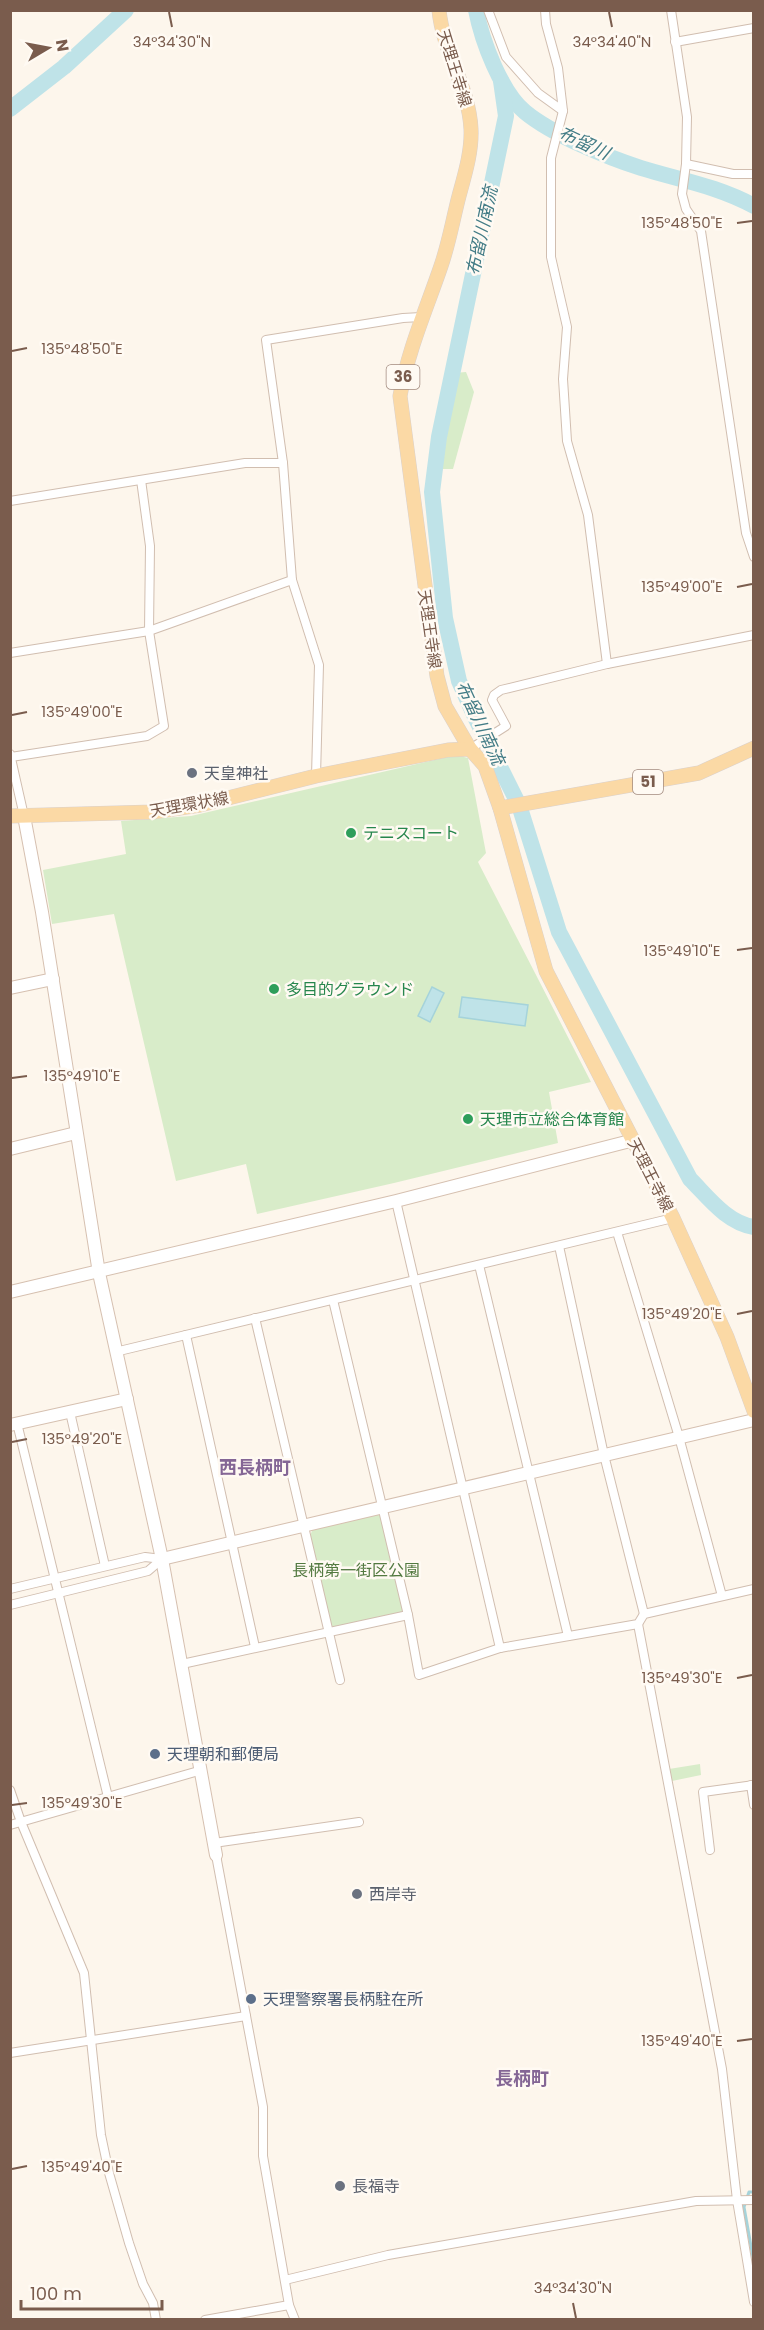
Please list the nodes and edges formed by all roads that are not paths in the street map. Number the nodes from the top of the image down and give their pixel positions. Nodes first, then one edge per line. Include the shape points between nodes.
1 (439, 10) edge
2 (488, 10) edge
3 (545, 10) edge
4 (671, 10) edge
5 (753, 28) edge
6 (675, 42) junction
7 (562, 113) junction
8 (686, 167) junction
9 (753, 174) edge
10 (421, 317) junction
11 (283, 463) junction
12 (141, 480) junction
13 (10, 501) edge
14 (753, 557) edge
15 (292, 580) junction
16 (149, 631) junction
17 (753, 635) edge
18 (10, 654) edge
19 (607, 664) junction
20 (473, 747) junction
21 (753, 748) edge
22 (11, 755) edge
23 (316, 776) junction
24 (503, 807) junction
25 (17, 816) edge
26 (53, 979) junction
27 (10, 988) edge
28 (76, 1133) junction
29 (634, 1140) junction
30 (10, 1149) edge
31 (396, 1201) junction
32 (673, 1218) junction
33 (617, 1232) junction
34 (559, 1246) junction
35 (479, 1265) junction
36 (99, 1273) junction
37 (414, 1280) junction
38 (10, 1292) edge
39 (333, 1300) junction
40 (255, 1318) junction
41 (186, 1335) junction
42 (115, 1352) junction
43 (127, 1399) junction
44 (753, 1410) edge
45 (70, 1412) junction
46 (753, 1420) edge
47 (14, 1424) edge
48 (679, 1437) junction
49 (604, 1455) junction
50 (528, 1473) junction
51 (462, 1488) junction
52 (383, 1508) junction
53 (303, 1527) junction
54 (232, 1542) junction
55 (162, 1559) junction
56 (105, 1566) junction
57 (54, 1578) junction
58 (10, 1589) edge
59 (753, 1589) edge
60 (57, 1593) junction
61 (722, 1596) junction
62 (10, 1605) edge
63 (644, 1614) junction
64 (408, 1615) junction
65 (638, 1624) junction
66 (328, 1632) junction
67 (568, 1636) junction
68 (255, 1647) junction
69 (500, 1648) junction
70 (182, 1664) junction
71 (340, 1680) dead end
72 (202, 1770) junction
73 (752, 1785) edge
74 (10, 1790) edge
75 (108, 1797) junction
76 (753, 1805) edge
77 (21, 1822) junction
78 (359, 1822) dead end
79 (10, 1825) edge
80 (215, 1849) junction
81 (710, 1850) dead end
82 (246, 2016) junction
83 (90, 2039) junction
84 (10, 2053) edge
85 (737, 2200) junction
86 (753, 2200) edge
87 (285, 2280) junction
88 (753, 2302) edge
89 (288, 2305) junction
90 (156, 2319) edge
91 (205, 2319) edge
92 (295, 2319) edge

1 - 10 main road, 天理王寺線 / 36 via 447,48 469,105 470,153 442,264
2 - 7 street via 506,57
3 - 7 street via 558,68
4 - 6 street
5 - 6 street
6 - 8 street via 687,117
7 - 19 street via 550,158 551,257 567,327 563,379 567,441 588,515
8 - 9 street
8 - 14 street via 682,194 686,209 701,231 746,533
10 - 11 street via 266,340
10 - 20 main road, 天理王寺線 / 36 via 400,396 437,676 445,706
11 - 12 street via 245,464
11 - 15 street
12 - 13 street
12 - 16 street via 150,546
15 - 16 street
15 - 23 street via 319,665
16 - 18 street
16 - 22 street via 164,726 147,736
17 - 19 street
19 - 20 street via 496,692 492,700 506,726
20 - 23 main road, 天理環状線
20 - 24 main road, 天理王寺線 / 36
21 - 24 main road, 51 via 699,773
22 - 25 street
23 - 25 main road, 天理環状線 via 200,805 153,812
24 - 29 main road, 天理王寺線 / 36 via 546,970
25 - 26 street
26 - 27 street
26 - 28 street
28 - 30 street
28 - 36 street
29 - 31 street
29 - 32 main road, 天理王寺線 / 36
31 - 36 street
31 - 37 street
32 - 33 street
32 - 44 main road, 天理王寺線 / 36 via 727,1337
33 - 34 street
33 - 48 street
34 - 35 street
34 - 49 street
35 - 37 street
35 - 50 street
36 - 38 street
36 - 42 street
37 - 39 street
37 - 51 street
39 - 40 street
39 - 52 street
40 - 41 street
40 - 53 street
41 - 42 street
41 - 54 street
42 - 43 street
43 - 45 street
43 - 55 street
45 - 47 street
45 - 56 street
46 - 48 street
47 - 57 street
48 - 49 street
48 - 61 street
49 - 50 street
49 - 63 street
50 - 51 street
50 - 67 street
51 - 52 street
51 - 69 street
52 - 53 street
52 - 64 street
53 - 54 street
53 - 66 street
54 - 55 street
54 - 68 street
55 - 56 street via 145,1557
55 - 60 street via 148,1571
55 - 70 street
56 - 57 street
57 - 58 street
57 - 60 street
59 - 61 street
60 - 62 street
60 - 75 street
61 - 63 street
63 - 65 street
64 - 66 street
64 - 69 street via 419,1675
65 - 67 street
65 - 85 street via 722,2069
66 - 68 street
66 - 71 street
67 - 69 street
68 - 70 street
70 - 72 street
72 - 75 street
72 - 80 street
73 - 76 street
73 - 81 street via 703,1792
74 - 77 street
75 - 77 street
77 - 79 street
77 - 83 street via 84,1973
78 - 80 street
80 - 82 street
82 - 83 street
82 - 87 street via 263,2107 263,2156
83 - 84 street
83 - 90 street via 109,2173
85 - 86 street
85 - 87 street via 696,2201 388,2255
85 - 88 street
87 - 89 street
89 - 91 street
89 - 92 street

